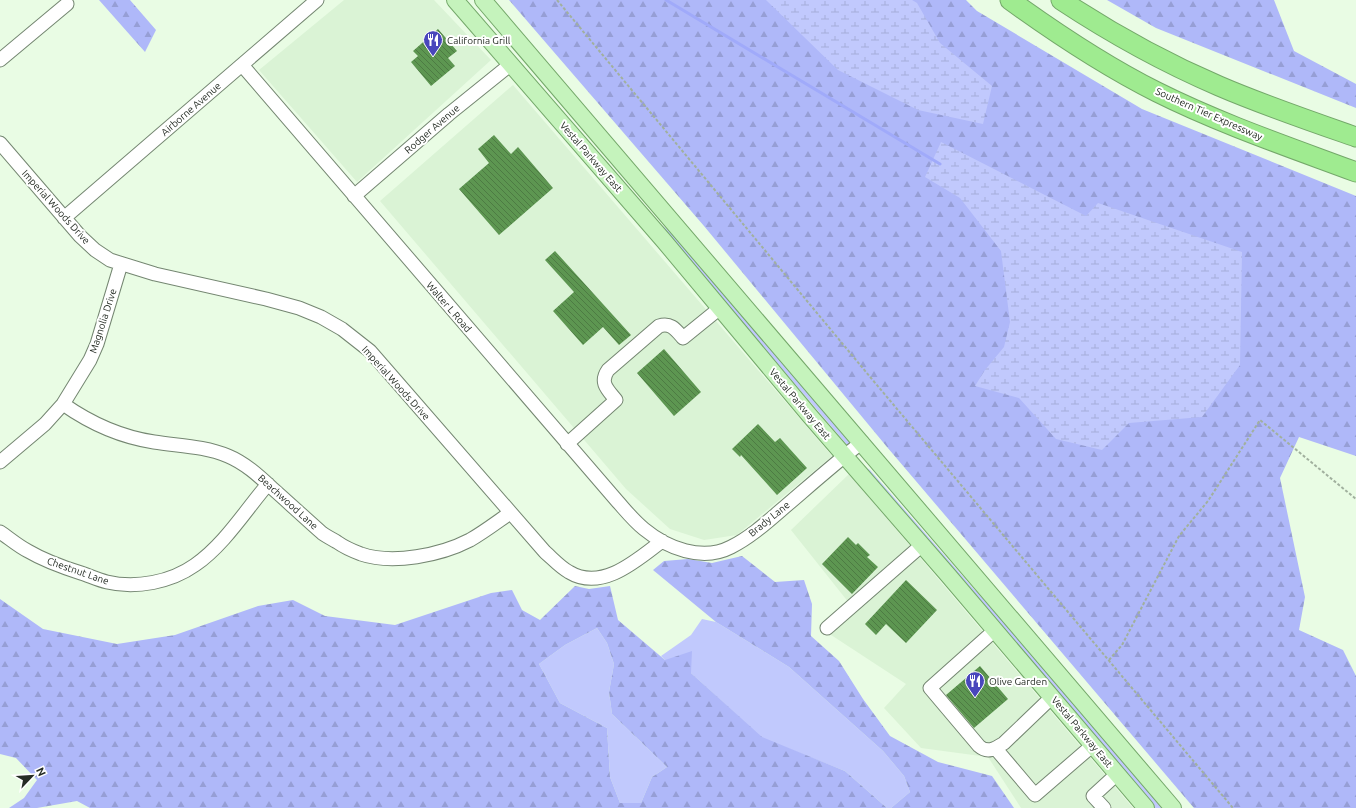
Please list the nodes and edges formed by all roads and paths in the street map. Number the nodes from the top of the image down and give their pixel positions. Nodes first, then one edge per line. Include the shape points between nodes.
1 (317, 0) edge
2 (455, 0) edge
3 (483, 0) edge
4 (556, 0) edge
5 (1010, 0) edge
6 (1061, 0) edge
7 (66, 4) dead end
8 (0, 60) edge
9 (510, 64) junction
10 (242, 65) junction
11 (1356, 137) edge
12 (1, 145) edge
13 (1356, 172) edge
14 (354, 196) junction
15 (64, 218) junction
16 (121, 264) junction
17 (720, 308) junction
18 (63, 404) junction
19 (862, 442) junction
20 (567, 444) junction
21 (844, 456) junction
22 (0, 462) edge
23 (268, 484) junction
24 (1356, 499) edge
25 (510, 512) junction
26 (0, 532) edge
27 (662, 541) junction
28 (922, 545) junction
29 (827, 628) dead end
30 (995, 630) junction
31 (1109, 660) junction
32 (1052, 697) junction
33 (1093, 745) junction
34 (996, 749) junction
35 (1117, 774) junction
36 (1104, 808) edge
37 (1146, 808) edge
38 (1173, 808) edge
39 (1233, 808) edge

1 - 10 street, Airborne Avenue
2 - 9 main road, Vestal Parkway East
3 - 19 main road, Vestal Parkway East
4 - 31 path
5 - 13 highway, Southern Tier Expressway via 1079,48 1155,91 1268,140
6 - 11 highway via 1139,48 1190,73
7 - 8 street
9 - 14 street, Rodger Avenue
9 - 17 main road, Vestal Parkway East
10 - 14 street, Walter L Road
10 - 15 street, Airborne Avenue
12 - 15 street, Imperial Woods Drive
14 - 20 street, Walter L Road
15 - 16 street, Imperial Woods Drive via 95,250
16 - 18 street, Magnolia Drive via 97,344
16 - 25 street, Imperial Woods Drive via 299,308 342,329 370,351
17 - 20 street via 683,338 672,326 659,326 608,370 604,376 605,387 616,400
17 - 21 main road, Vestal Parkway East
18 - 22 street, Magnolia Drive via 45,424
18 - 23 street, Beachwood Lane via 95,424 135,438 204,448 228,456 254,471
19 - 21 street, Brady Lane
19 - 38 main road, Vestal Parkway East
20 - 27 street, Walter L Road via 643,528
21 - 27 street, Brady Lane via 765,524 730,548 706,554 685,552
21 - 28 main road, Vestal Parkway East
23 - 25 street, Beachwood Lane via 323,534 361,554 378,558 423,556 454,547 470,540
23 - 26 street, Chestnut Lane via 213,550 194,566 156,582 108,582 51,563 27,551
24 - 31 path via 1260,420 1208,501 1180,536 1122,645
25 - 27 street, Imperial Woods Drive via 545,552 569,572 580,576 610,576
28 - 29 street
28 - 30 main road, Vestal Parkway East
30 - 32 main road, Vestal Parkway East
30 - 34 street via 930,688 979,746 983,749
31 - 39 path
32 - 33 main road, Vestal Parkway East
32 - 34 street
33 - 34 street via 1035,796
33 - 35 main road, Vestal Parkway East
35 - 36 street via 1093,796
35 - 37 main road, Vestal Parkway East

